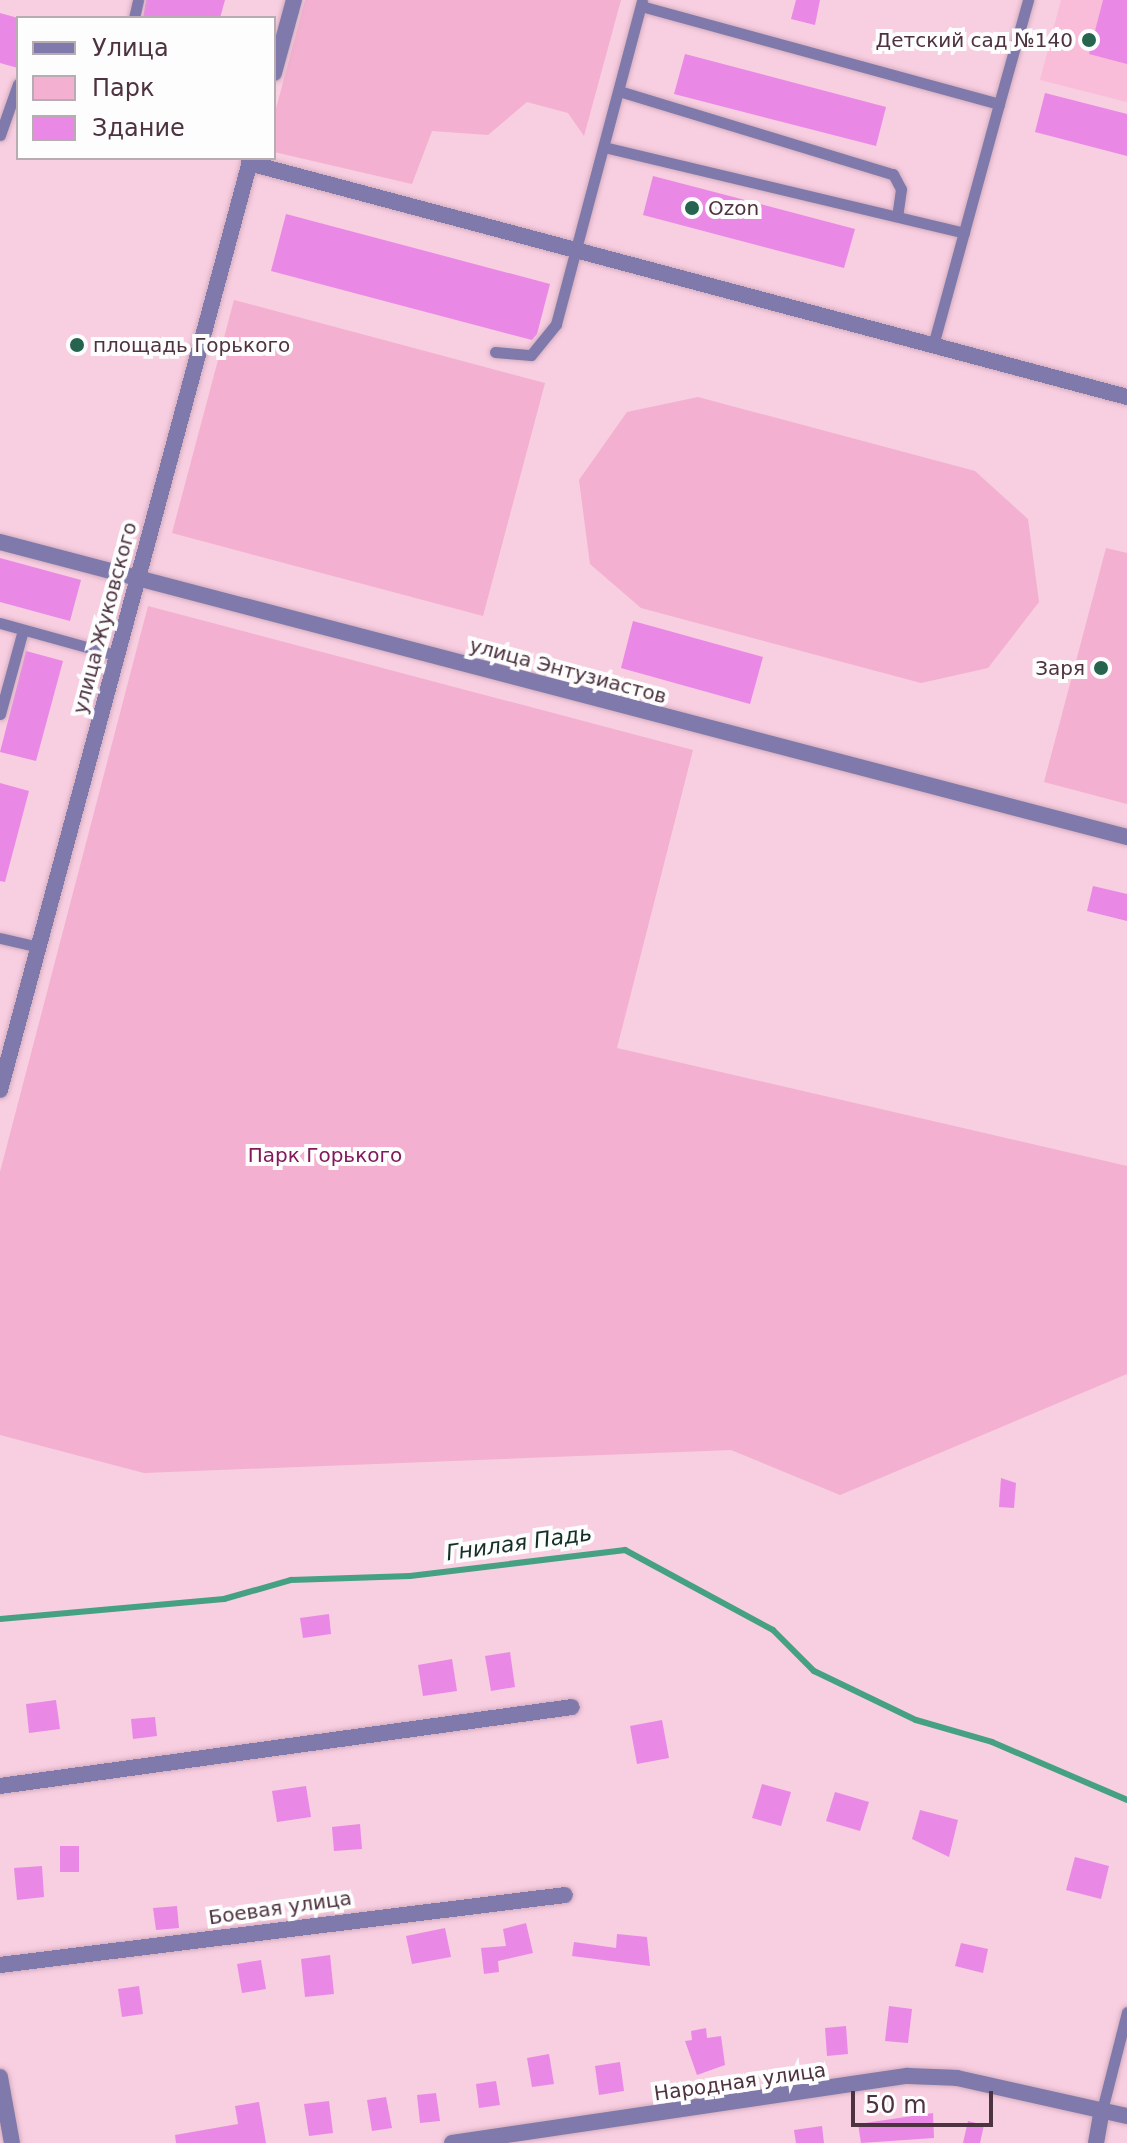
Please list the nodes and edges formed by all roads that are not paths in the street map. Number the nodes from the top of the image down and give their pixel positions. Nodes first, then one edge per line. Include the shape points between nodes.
1 (294, 0) edge
2 (1028, 0) edge
3 (641, 3) edge
4 (276, 66) edge
5 (16, 90) edge
6 (619, 91) junction
7 (999, 104) junction
8 (0, 135) edge
9 (604, 147) junction
10 (250, 161) edge
11 (897, 216) junction
12 (964, 233) junction
13 (576, 250) junction
14 (933, 346) junction
15 (495, 352) dead end
16 (1127, 397) edge
17 (0, 542) edge
18 (136, 579) junction
19 (0, 623) edge
20 (23, 630) junction
21 (115, 655) junction
22 (0, 714) edge
23 (1127, 837) edge
24 (0, 938) edge
25 (38, 947) junction
26 (2, 1071) edge
27 (0, 1090) edge
28 (572, 1707) dead end
29 (0, 1786) edge
30 (565, 1895) dead end
31 (0, 1965) edge
32 (1127, 2012) edge
33 (0, 2077) edge
34 (1102, 2110) junction
35 (1127, 2116) edge
36 (12, 2143) edge
37 (452, 2143) edge
38 (1096, 2143) edge

1 - 4 street
2 - 7 lane
3 - 6 lane
3 - 7 lane
5 - 8 lane
6 - 9 lane
6 - 11 lane via 893,174 901,189
7 - 12 lane
9 - 11 lane
9 - 13 lane
10 - 13 street
10 - 18 street, улица Жуковского
11 - 12 lane
12 - 14 lane
13 - 14 street
13 - 15 lane via 556,324 541,348 520,357
14 - 16 street
17 - 18 street, улица Энтузиастов
18 - 21 street, улица Жуковского
18 - 23 street, улица Энтузиастов
19 - 20 lane
20 - 21 lane
20 - 22 lane
21 - 25 street, улица Жуковского
24 - 25 lane
25 - 26 street, улица Жуковского
26 - 27 street, улица Жуковского
28 - 29 street
30 - 31 street, Боевая улица
32 - 34 lane
33 - 36 street
34 - 35 street, Народная улица
34 - 37 street, Народная улица via 957,2078 908,2076
34 - 38 street

